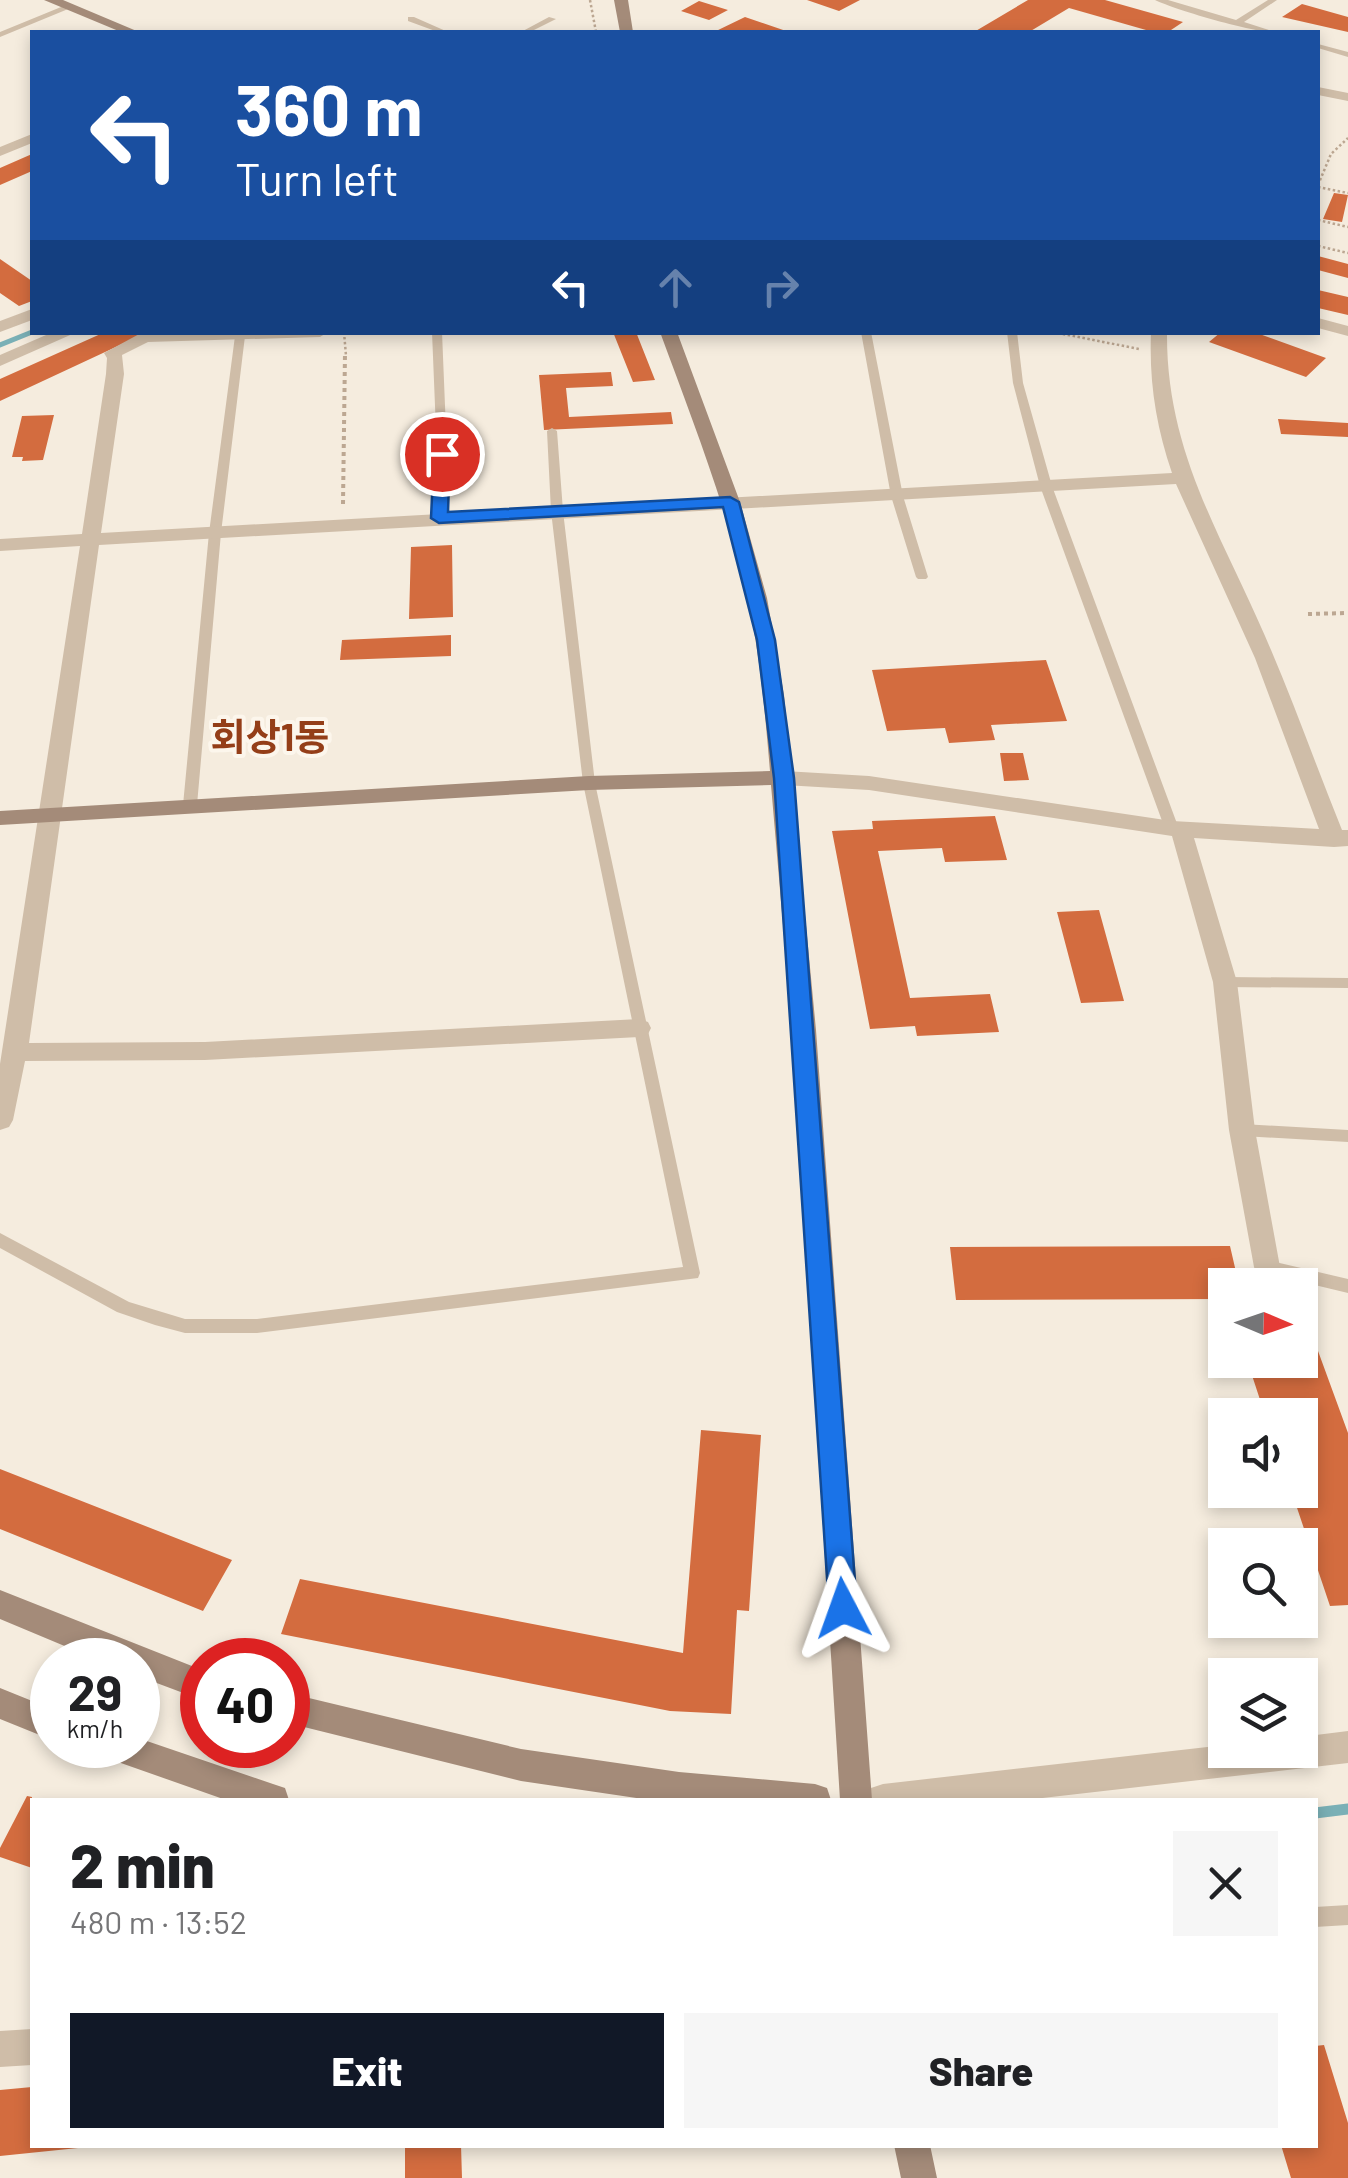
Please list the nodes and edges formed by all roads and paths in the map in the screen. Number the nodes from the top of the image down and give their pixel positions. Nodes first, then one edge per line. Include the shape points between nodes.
1 (51, 0) edge
2 (590, 0) edge
3 (621, 0) edge
4 (1160, 0) edge
5 (1273, 0) edge
6 (69, 7) junction
7 (411, 19) dead end
8 (552, 20) dead end
9 (1236, 22) junction
10 (127, 30) edge
11 (439, 30) edge
12 (529, 30) edge
13 (596, 30) edge
14 (627, 30) edge
15 (1264, 30) edge
16 (0, 35) edge
17 (1320, 47) edge
18 (1348, 55) edge
19 (1320, 91) edge
20 (1348, 97) edge
21 (1348, 138) edge
22 (30, 139) edge
23 (0, 152) edge
24 (1320, 181) edge
25 (1320, 186) edge
26 (1348, 193) edge
27 (1320, 220) edge
28 (1348, 227) edge
29 (1320, 247) edge
30 (1348, 254) edge
31 (30, 315) edge
32 (1320, 324) edge
33 (0, 326) edge
34 (1348, 332) edge
35 (61, 335) edge
36 (260, 335) edge
37 (344, 335) edge
38 (438, 335) edge
39 (669, 335) edge
40 (867, 335) edge
41 (1012, 335) edge
42 (1085, 335) edge
43 (240, 336) junction
44 (1158, 342) edge
45 (0, 361) edge
46 (552, 432) dead end
47 (1180, 478) junction
48 (1046, 486) junction
49 (896, 496) junction
50 (730, 502) junction
51 (557, 510) junction
52 (439, 518) junction
53 (342, 525) junction
54 (215, 533) junction
55 (93, 540) junction
56 (0, 546) edge
57 (922, 577) dead end
58 (1348, 613) edge
59 (1308, 614) dead end
60 (784, 778) junction
61 (589, 783) junction
62 (190, 805) junction
63 (53, 815) junction
64 (0, 818) edge
65 (1177, 829) junction
66 (1341, 839) edge
67 (1225, 982) junction
68 (1348, 982) edge
69 (639, 1028) junction
70 (15, 1052) junction
71 (0, 1120) edge
72 (1242, 1130) junction
73 (1348, 1136) edge
74 (0, 1240) edge
75 (1267, 1267) joint
76 (1348, 1286) edge
77 (0, 1604) edge
78 (81, 1638) edge
79 (0, 1703) edge
80 (310, 1713) edge
81 (30, 1716) edge
82 (1348, 1747) edge
83 (160, 1761) edge
84 (267, 1798) edge
85 (791, 1798) edge
86 (856, 1798) edge
87 (901, 1798) edge
88 (1348, 1914) edge
89 (1318, 1917) edge
90 (30, 2047) edge
91 (0, 2049) edge
92 (913, 2148) edge
93 (919, 2178) edge

1 - 6 street
2 - 13 path
3 - 14 street
4 - 9 lane
5 - 9 lane
6 - 10 street
6 - 16 lane
7 - 11 lane
8 - 12 lane
9 - 15 lane
17 - 18 lane
19 - 20 street
21 - 24 path via 1331,154
22 - 23 street
25 - 26 path
27 - 28 path
29 - 30 path
31 - 33 street
32 - 34 street
35 - 45 street
36 - 43 street
37 - 53 path
38 - 52 lane
39 - 50 street
40 - 49 lane
41 - 48 lane via 1018,384
42 - 44 path
43 - 54 lane
43 - 55 street via 145,336 112,353 115,374
44 - 47 street
46 - 51 lane
47 - 48 street
47 - 66 street
48 - 49 street
48 - 65 lane
49 - 50 street
49 - 57 lane
50 - 51 street
50 - 60 street via 766,640
51 - 52 street
51 - 61 lane
52 - 53 street
53 - 54 street
54 - 55 street
54 - 62 lane
55 - 56 street
55 - 63 street
58 - 59 path
60 - 61 street
60 - 65 street via 870,783
60 - 86 street
61 - 62 street
61 - 69 lane
62 - 63 street
63 - 64 street
63 - 70 street
65 - 66 street
65 - 67 street
67 - 68 lane
67 - 72 street
69 - 70 street via 205,1051
69 - 74 lane via 692,1273 257,1326 185,1326 123,1307
70 - 71 street
72 - 73 lane
72 - 75 street
75 - 76 lane
77 - 78 street
79 - 81 street
80 - 85 street via 522,1765
82 - 87 street
83 - 84 street
88 - 89 lane
90 - 91 street
92 - 93 street

